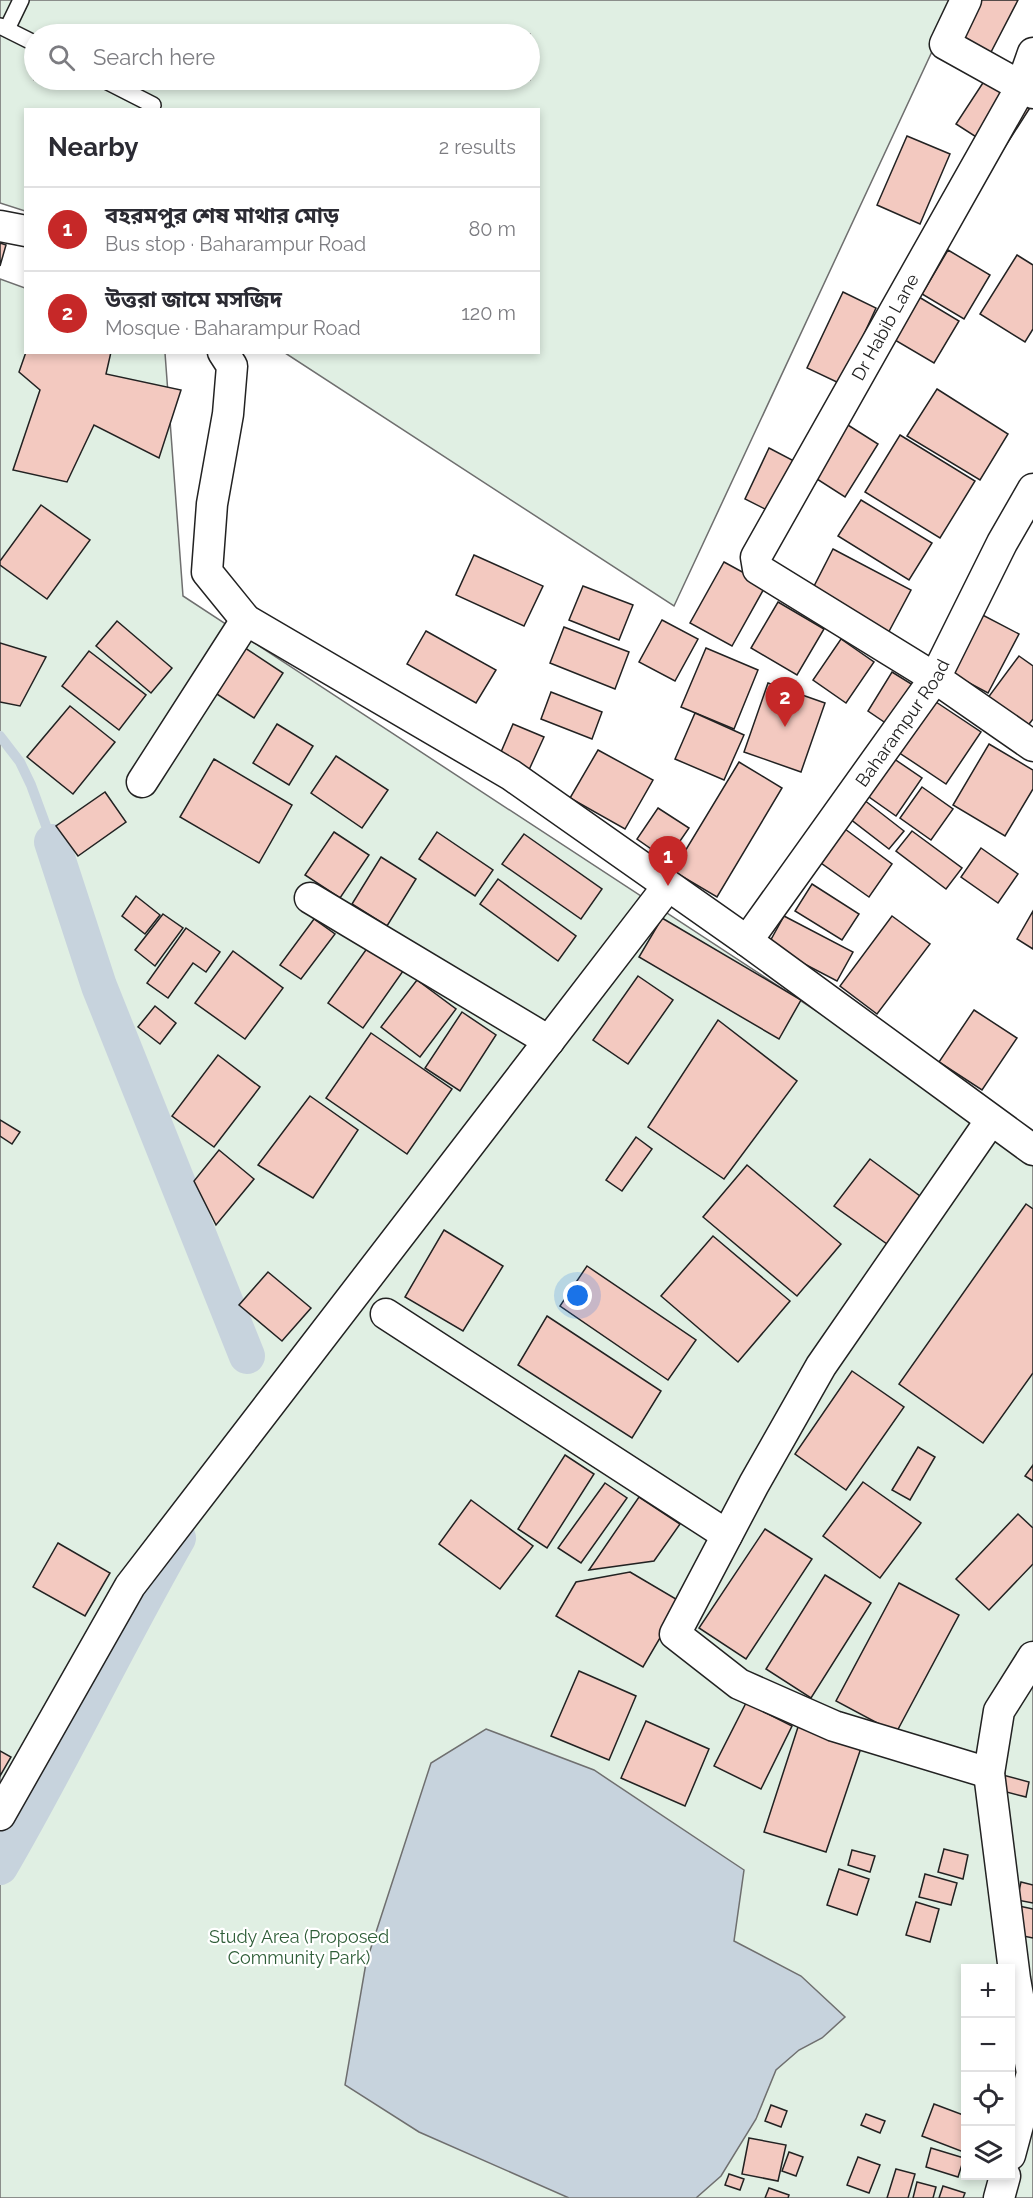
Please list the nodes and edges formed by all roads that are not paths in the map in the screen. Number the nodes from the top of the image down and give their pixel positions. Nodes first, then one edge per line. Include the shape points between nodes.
1 (21, 0) edge
2 (966, 0) edge
3 (4, 27) edge
4 (24, 38) edge
5 (1033, 53) edge
6 (124, 90) edge
7 (1027, 90) edge
8 (151, 108) edge
9 (0, 225) edge
10 (24, 231) edge
11 (224, 354) edge
12 (1033, 489) edge
13 (246, 620) junction
14 (935, 678) junction
15 (1033, 746) edge
16 (142, 782) dead end
17 (668, 886) junction
18 (310, 898) dead end
19 (747, 941) junction
20 (549, 1041) junction
21 (991, 1120) junction
22 (1033, 1150) edge
23 (386, 1314) dead end
24 (727, 1535) junction
25 (1033, 1657) edge
26 (989, 1773) junction
27 (0, 1815) edge
28 (1015, 2139) edge
29 (1004, 2180) edge
30 (999, 2198) edge

1 - 3 lane
2 - 7 street via 945,44
3 - 4 lane
5 - 7 street, Dr Habib Lane
6 - 8 lane via 153,105
7 - 14 street, Dr Habib Lane via 756,557 758,568
9 - 10 street
11 - 13 street via 232,366 212,504 207,572
12 - 14 street, Baharampur Road
13 - 16 street
13 - 17 street via 510,774
14 - 15 street
14 - 19 street, Baharampur Road
17 - 19 street
17 - 20 street
18 - 20 street
19 - 21 street
20 - 27 street via 130,1586
21 - 22 street
21 - 24 street via 821,1366
23 - 24 street
24 - 26 street via 675,1634 740,1684 834,1726
25 - 26 street via 999,1711
26 - 28 street via 1015,1979 1032,2073
29 - 30 street

